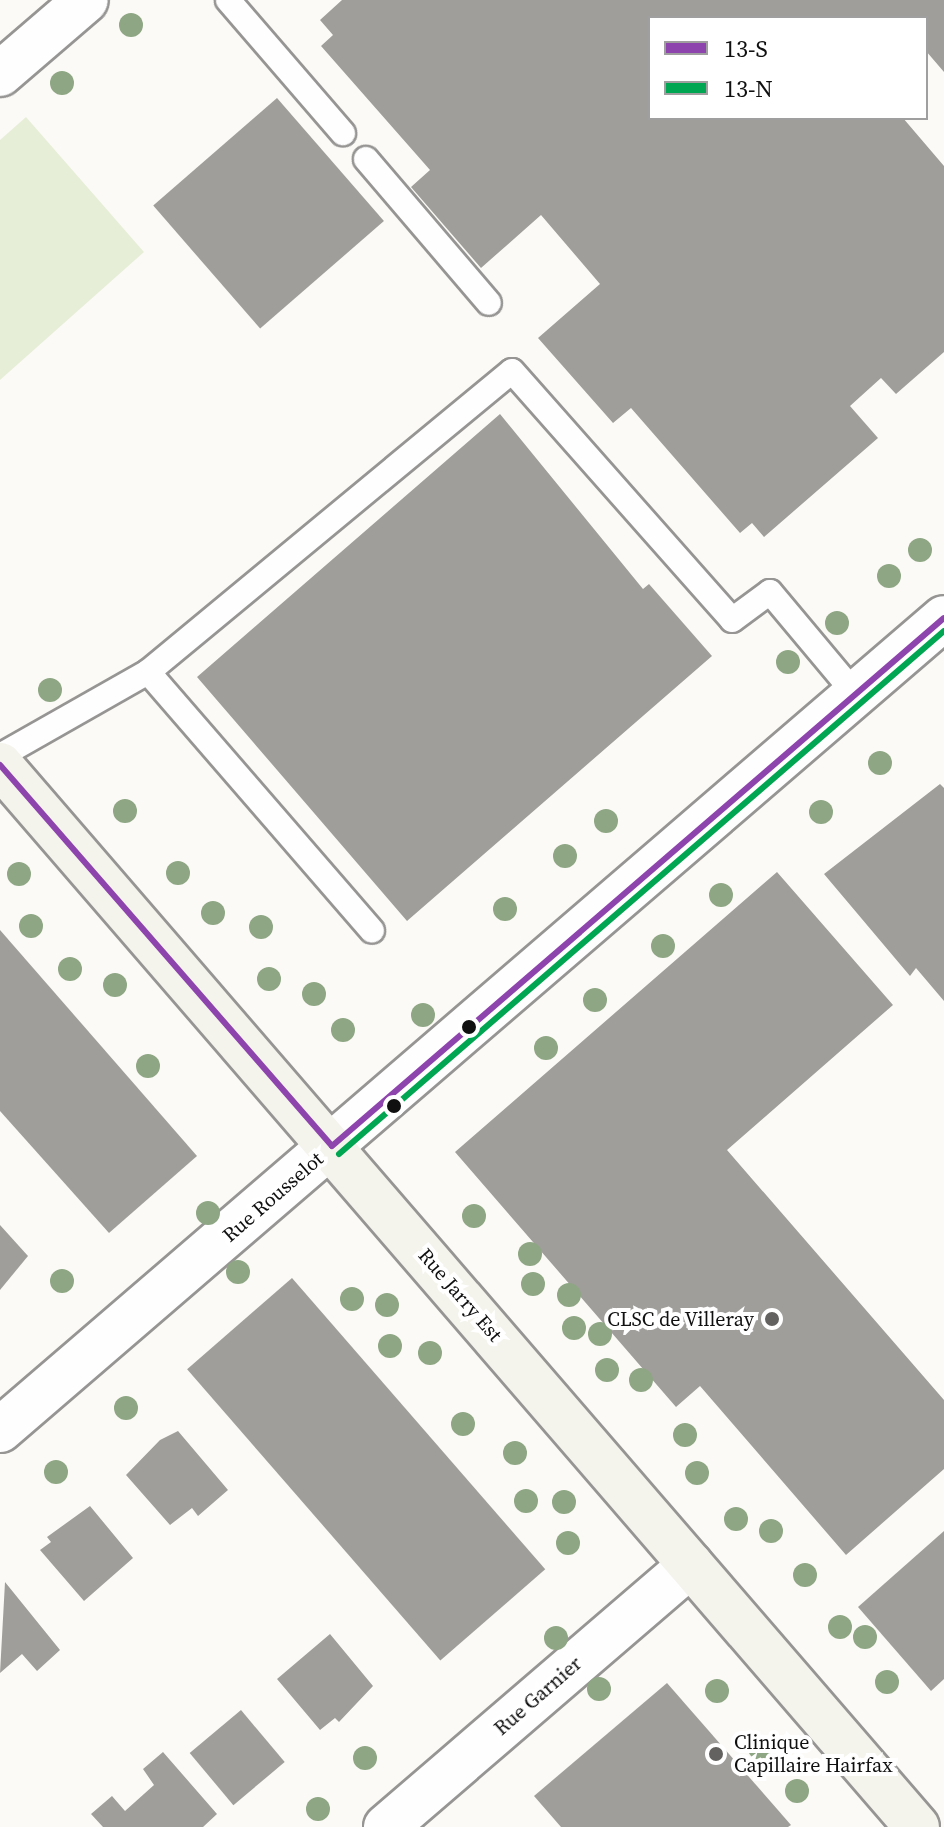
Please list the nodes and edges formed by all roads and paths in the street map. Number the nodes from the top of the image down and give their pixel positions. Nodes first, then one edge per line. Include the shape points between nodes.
1 (86, 0) edge
2 (228, 0) edge
3 (0, 74) edge
4 (343, 133) dead end
5 (366, 159) dead end
6 (489, 303) dead end
7 (944, 618) edge
8 (148, 672) junction
9 (856, 695) junction
10 (0, 756) edge
11 (0, 765) edge
12 (372, 931) dead end
13 (332, 1146) junction
14 (0, 1430) edge
15 (691, 1565) junction
16 (386, 1827) edge
17 (917, 1827) edge

1 - 3 street
2 - 4 lane
5 - 6 lane
7 - 9 street, Rue Rousselot
8 - 9 lane via 512,371 732,620 770,592
8 - 10 lane
8 - 12 lane
9 - 13 street, Rue Rousselot
11 - 13 main road, Rue Jarry Est
13 - 14 street, Rue Rousselot
13 - 15 main road, Rue Jarry Est
15 - 16 street, Rue Garnier
15 - 17 main road, Rue Jarry Est

